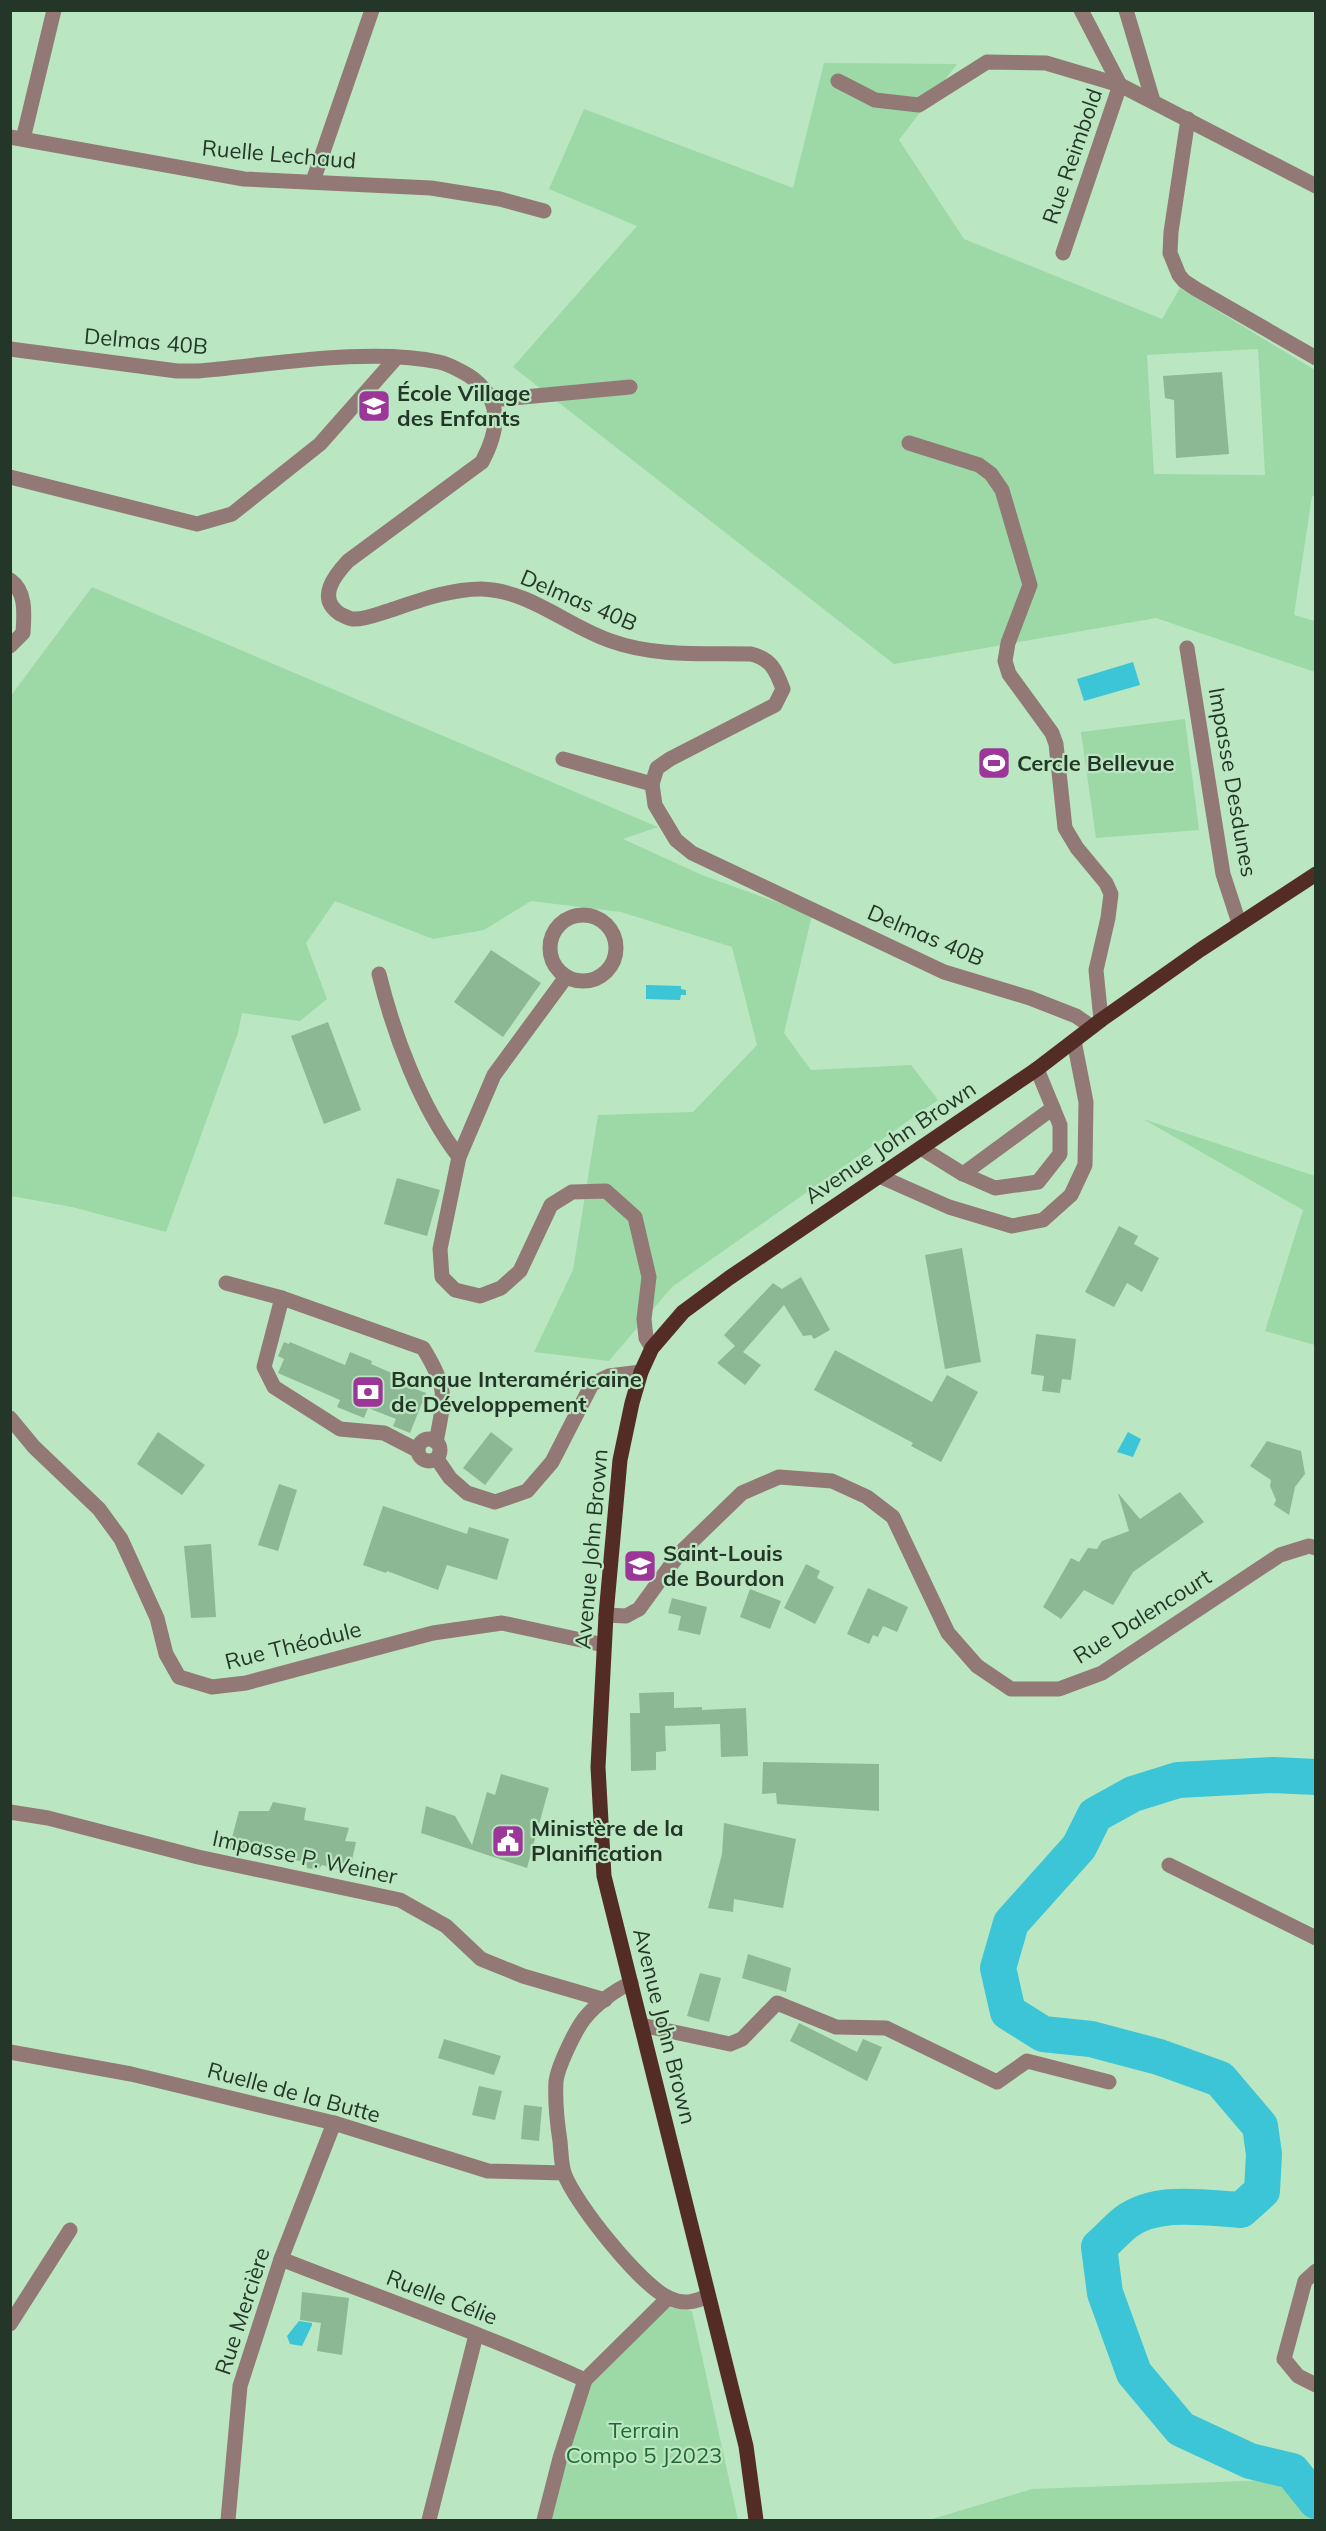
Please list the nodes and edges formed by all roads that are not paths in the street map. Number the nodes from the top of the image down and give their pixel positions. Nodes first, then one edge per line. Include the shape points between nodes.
1 (54, 10) edge
2 (372, 10) edge
3 (1081, 10) edge
4 (1126, 10) edge
5 (838, 81) dead end
6 (1120, 85) junction
7 (1153, 101) junction
8 (1188, 119) junction
9 (17, 138) edge
10 (313, 181) junction
11 (1316, 186) edge
12 (544, 211) dead end
13 (1063, 253) dead end
14 (10, 349) edge
15 (396, 358) junction
16 (1316, 358) edge
17 (630, 387) dead end
18 (492, 400) junction
19 (909, 443) dead end
20 (10, 477) edge
21 (10, 580) edge
22 (10, 646) edge
23 (1187, 648) dead end
24 (563, 759) dead end
25 (652, 784) junction
26 (1316, 874) edge
27 (1239, 923) junction
28 (379, 974) dead end
29 (566, 977) junction
30 (1096, 1023) junction
31 (1074, 1041) junction
32 (1037, 1069) junction
33 (1053, 1108) junction
34 (921, 1148) junction
35 (459, 1156) junction
36 (963, 1174) junction
37 (879, 1176) junction
38 (226, 1283) dead end
39 (282, 1298) junction
40 (652, 1348) junction
41 (641, 1372) junction
42 (10, 1418) edge
43 (436, 1442) junction
44 (417, 1450) junction
45 (436, 1459) junction
46 (1316, 1548) edge
47 (606, 1615) junction
48 (604, 1645) junction
49 (10, 1812) edge
50 (1169, 1865) dead end
51 (1316, 1938) edge
52 (632, 1983) junction
53 (605, 2000) junction
54 (641, 2025) junction
55 (10, 2052) edge
56 (1109, 2082) dead end
57 (334, 2123) junction
58 (564, 2173) junction
59 (70, 2230) dead end
60 (281, 2259) junction
61 (1316, 2271) edge
62 (708, 2296) junction
63 (668, 2298) junction
64 (10, 2324) edge
65 (476, 2336) junction
66 (585, 2380) junction
67 (1316, 2385) edge
68 (228, 2520) edge
69 (429, 2520) edge
70 (544, 2520) edge
71 (756, 2520) edge

1 - 9 street
2 - 10 street
3 - 6 street, Rue Reimbold
4 - 7 street
5 - 6 street via 875,100 919,105 987,62 1046,63
6 - 7 street
6 - 13 street, Rue Reimbold
7 - 8 street
8 - 11 street
8 - 16 street via 1171,232 1170,253 1179,275 1196,289
9 - 10 street, Ruelle Lechaud via 244,178
10 - 12 street, Ruelle Lechaud via 431,188
14 - 15 street, Delmas 40B via 177,371 351,357
15 - 18 street, Delmas 40B via 440,362 459,369 482,385
15 - 20 street via 320,444 232,514 196,525
17 - 18 street
18 - 25 street, Delmas 40B via 496,418 482,462 348,561 329,586 329,599 338,612 352,619 456,590 483,589 523,598 609,641 656,651 751,654 764,657 776,668 783,689 775,705 670,759 657,768
19 - 30 street via 978,465 991,474 1002,490 1030,585 1005,661 1009,674 1056,744 1065,828 1111,894 1096,970
21 - 22 street via 24,602 23,633
23 - 27 street, Impasse Desdunes via 1223,874
24 - 25 street
25 - 30 street, Delmas 40B via 661,818 676,840 692,853 944,972
26 - 27 main road, Avenue John Brown
27 - 30 main road, Avenue John Brown
28 - 35 street via 389,1014 425,1104
29 - 29 street via 555,965 550,951 554,933 573,918 597,918 610,928 616,940 616,953 607,972 592,981
29 - 35 street via 494,1075
30 - 31 main road, Avenue John Brown
31 - 32 main road, Avenue John Brown
31 - 37 street via 1086,1102 1085,1164 1071,1195 1043,1220 1012,1226 949,1207
32 - 33 street
32 - 34 main road, Avenue John Brown
33 - 36 street
33 - 36 street via 1060,1125 1060,1154 1038,1182 995,1188
34 - 36 street
34 - 37 main road, Avenue John Brown
35 - 40 street via 440,1249 442,1277 455,1290 480,1296 501,1288 520,1271 551,1205 572,1192 606,1191 635,1217 649,1277 644,1319 646,1338
37 - 40 main road, Avenue John Brown via 683,1312
38 - 39 street
39 - 43 street via 423,1348 444,1391
39 - 44 street via 264,1367 274,1387 340,1429 384,1433
40 - 41 main road, Avenue John Brown
41 - 45 street via 609,1376 592,1384 552,1462 527,1491 495,1502 467,1493
41 - 47 main road, Avenue John Brown via 620,1460
42 - 48 street, Rue Théodule via 34,1448 99,1509 121,1539 158,1618 166,1654 179,1677 212,1687 246,1683 433,1633 502,1623
43 - 44 street via 422,1442
43 - 45 street via 440,1448
44 - 45 street via 421,1459
46 - 47 street, Rue Dalencourt via 1309,1546 1280,1555 1102,1673 1059,1689 1011,1689 977,1666 948,1633 893,1517 867,1497 832,1481 779,1478 742,1493 679,1554 639,1609 626,1616
47 - 48 main road, Avenue John Brown
48 - 52 main road, Avenue John Brown via 598,1767 604,1876
49 - 53 street, Impasse P. Weiner via 400,1900 446,1926 481,1959
50 - 51 street
52 - 53 street
52 - 54 main road, Avenue John Brown
53 - 58 street via 584,2019 556,2080
54 - 56 street via 730,2044 742,2039 777,2003 836,2026 886,2028 997,2082 1027,2061
54 - 62 main road, Avenue John Brown
55 - 57 street, Ruelle de la Butte via 131,2074
57 - 58 street, Ruelle de la Butte via 488,2171
57 - 60 street, Rue Mercière
58 - 63 street via 607,2238 642,2278
59 - 64 street
60 - 65 street, Ruelle Célie
60 - 68 street, Rue Mercière via 240,2386
61 - 67 street via 1305,2281 1284,2358 1298,2376
62 - 63 street via 690,2304
62 - 71 main road, Avenue John Brown via 746,2446
63 - 66 street
65 - 66 street, Ruelle Célie
65 - 69 street
66 - 70 street

